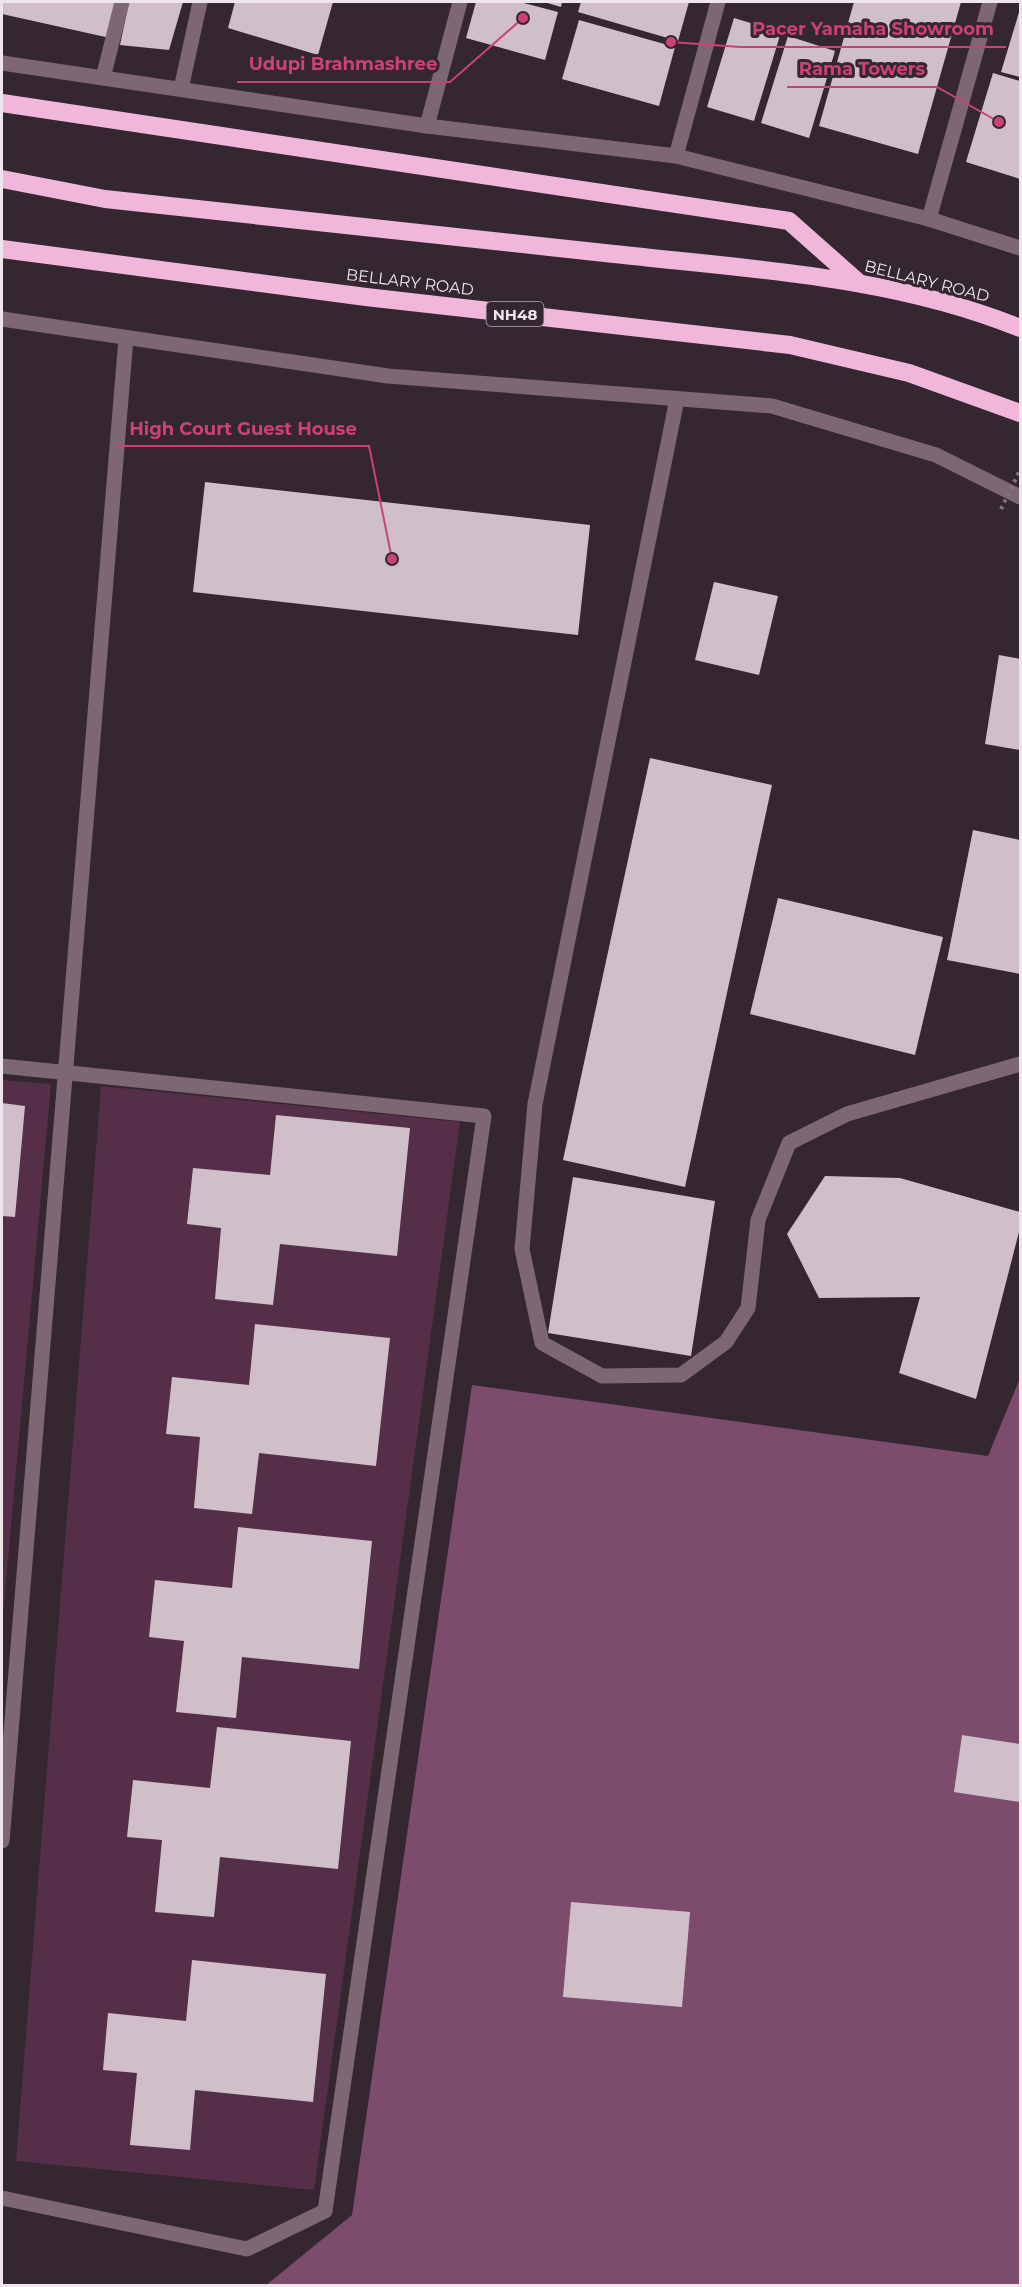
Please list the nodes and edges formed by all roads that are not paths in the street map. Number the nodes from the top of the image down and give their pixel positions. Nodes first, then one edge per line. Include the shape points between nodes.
1 (123, 2) edge
2 (200, 2) edge
3 (460, 2) edge
4 (718, 2) edge
5 (990, 2) edge
6 (2, 63) edge
7 (103, 78) junction
8 (181, 89) junction
9 (2, 103) edge
10 (427, 126) junction
11 (676, 156) junction
12 (2, 179) edge
13 (929, 219) junction
14 (1020, 248) edge
15 (2, 249) edge
16 (859, 283) junction
17 (2, 319) edge
18 (1020, 328) edge
19 (126, 338) junction
20 (677, 399) junction
21 (1020, 413) edge
22 (1020, 497) edge
23 (1020, 1065) edge
24 (2, 1066) edge
25 (65, 1072) junction
26 (2, 1841) edge
27 (2, 2198) edge

1 - 7 street
2 - 8 street
3 - 10 street
4 - 11 street
5 - 13 street
6 - 7 street
7 - 8 street
8 - 10 street
9 - 16 highway via 789,221
10 - 11 street
11 - 13 street
12 - 16 highway, BELLARY ROAD via 105,198
13 - 14 street
15 - 21 highway, BELLARY ROAD / NH48 via 366,297 790,345 909,373
16 - 18 highway, BELLARY ROAD via 996,318
17 - 19 street
19 - 20 street via 388,376
19 - 25 street
20 - 22 street via 772,406 936,455
20 - 23 street via 535,1104 522,1249 542,1344 602,1376 681,1375 726,1342 748,1308 758,1220 789,1143 847,1113
24 - 25 street
25 - 26 street
25 - 27 street via 484,1116 325,2211 247,2249

